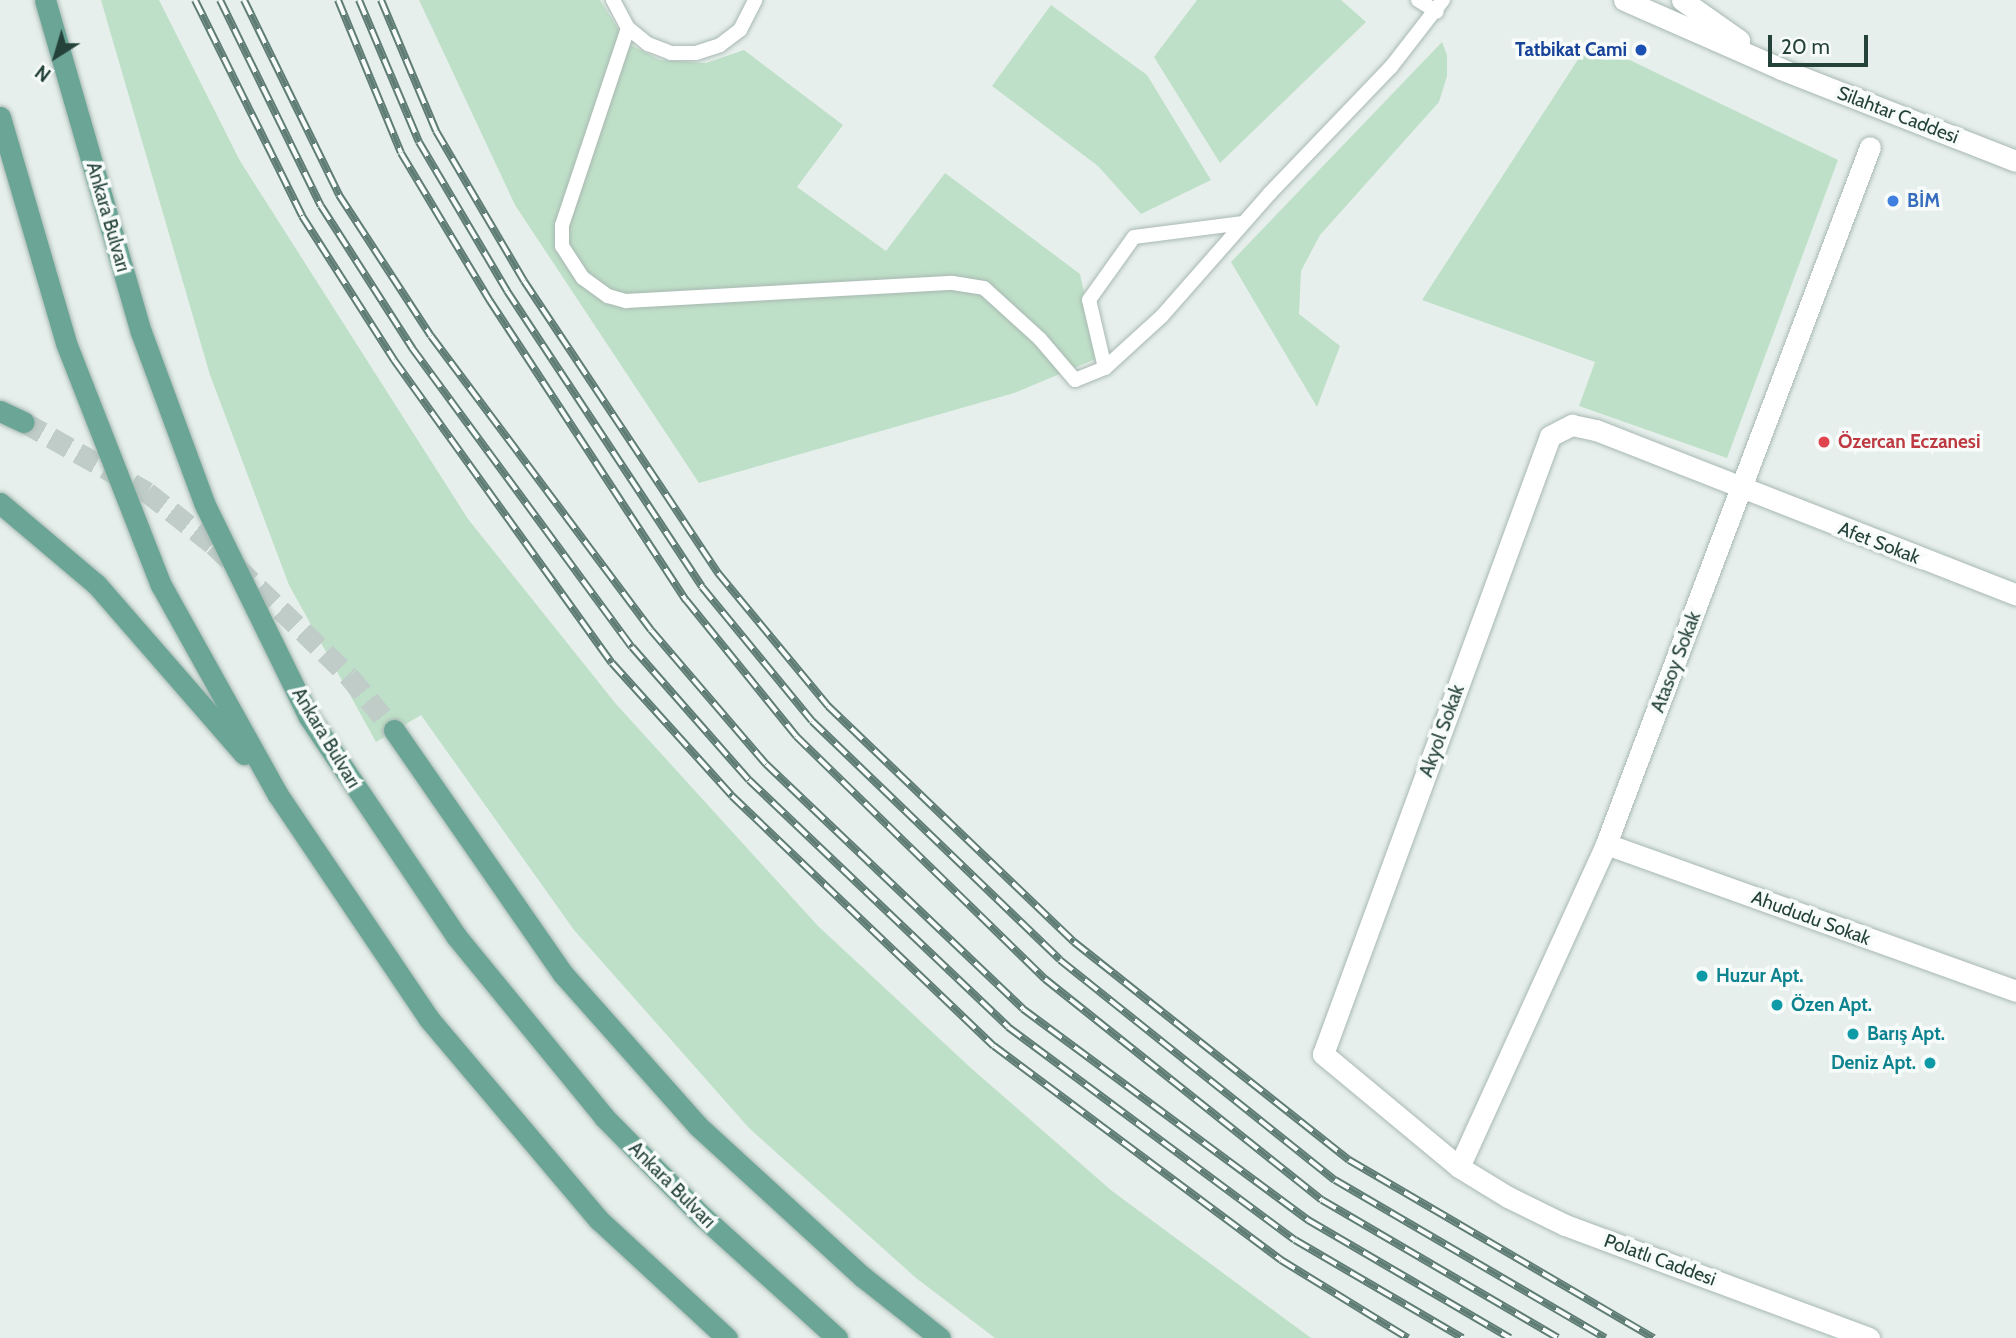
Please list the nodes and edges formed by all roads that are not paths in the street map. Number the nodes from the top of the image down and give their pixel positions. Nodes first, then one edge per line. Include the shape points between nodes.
1 (45, 0) edge
2 (613, 0) edge
3 (755, 0) edge
4 (1418, 0) edge
5 (1624, 0) edge
6 (1682, 0) edge
7 (1440, 6) edge
8 (628, 29) junction
9 (1781, 69) junction
10 (0, 117) edge
11 (1870, 147) dead end
12 (2016, 161) edge
13 (1243, 223) junction
14 (1105, 368) junction
15 (0, 411) edge
16 (24, 422) tunnel mouth
17 (1742, 491) junction
18 (0, 503) edge
19 (2016, 595) edge
20 (394, 730) tunnel mouth
21 (278, 795) junction
22 (1606, 844) junction
23 (2016, 991) edge
24 (1459, 1167) junction
25 (727, 1338) edge
26 (837, 1338) edge
27 (940, 1338) edge
28 (1869, 1338) edge

1 - 26 main road, Ankara Bulvarı via 141,332 205,505 309,717 456,936 604,1117 702,1216
2 - 8 lane
3 - 8 lane via 740,30 720,45 696,53 671,53
4 - 7 lane
5 - 9 street, Silahtar Caddesi
6 - 9 street, Silahtar Caddesi
7 - 13 lane
8 - 14 lane via 562,225 562,246 572,265 600,290 626,300 953,283 984,288 1075,380
9 - 12 street, Silahtar Caddesi
10 - 21 main road via 65,343 160,585
11 - 17 street, Atasoy Sokak
13 - 14 lane via 1162,316
13 - 14 lane via 1134,237 1089,300
15 - 16 main road
17 - 19 street, Afet Sokak
17 - 22 street, Atasoy Sokak
17 - 24 street, Akyol Sokak via 1596,430 1572,425 1550,436 1323,1055
18 - 21 main road via 97,585
20 - 27 main road via 563,974 698,1126 863,1277
21 - 25 main road via 429,1019 599,1220
22 - 23 street, Ahududu Sokak
22 - 24 street, Atasoy Sokak
24 - 28 street, Polatlı Caddesi via 1565,1225

